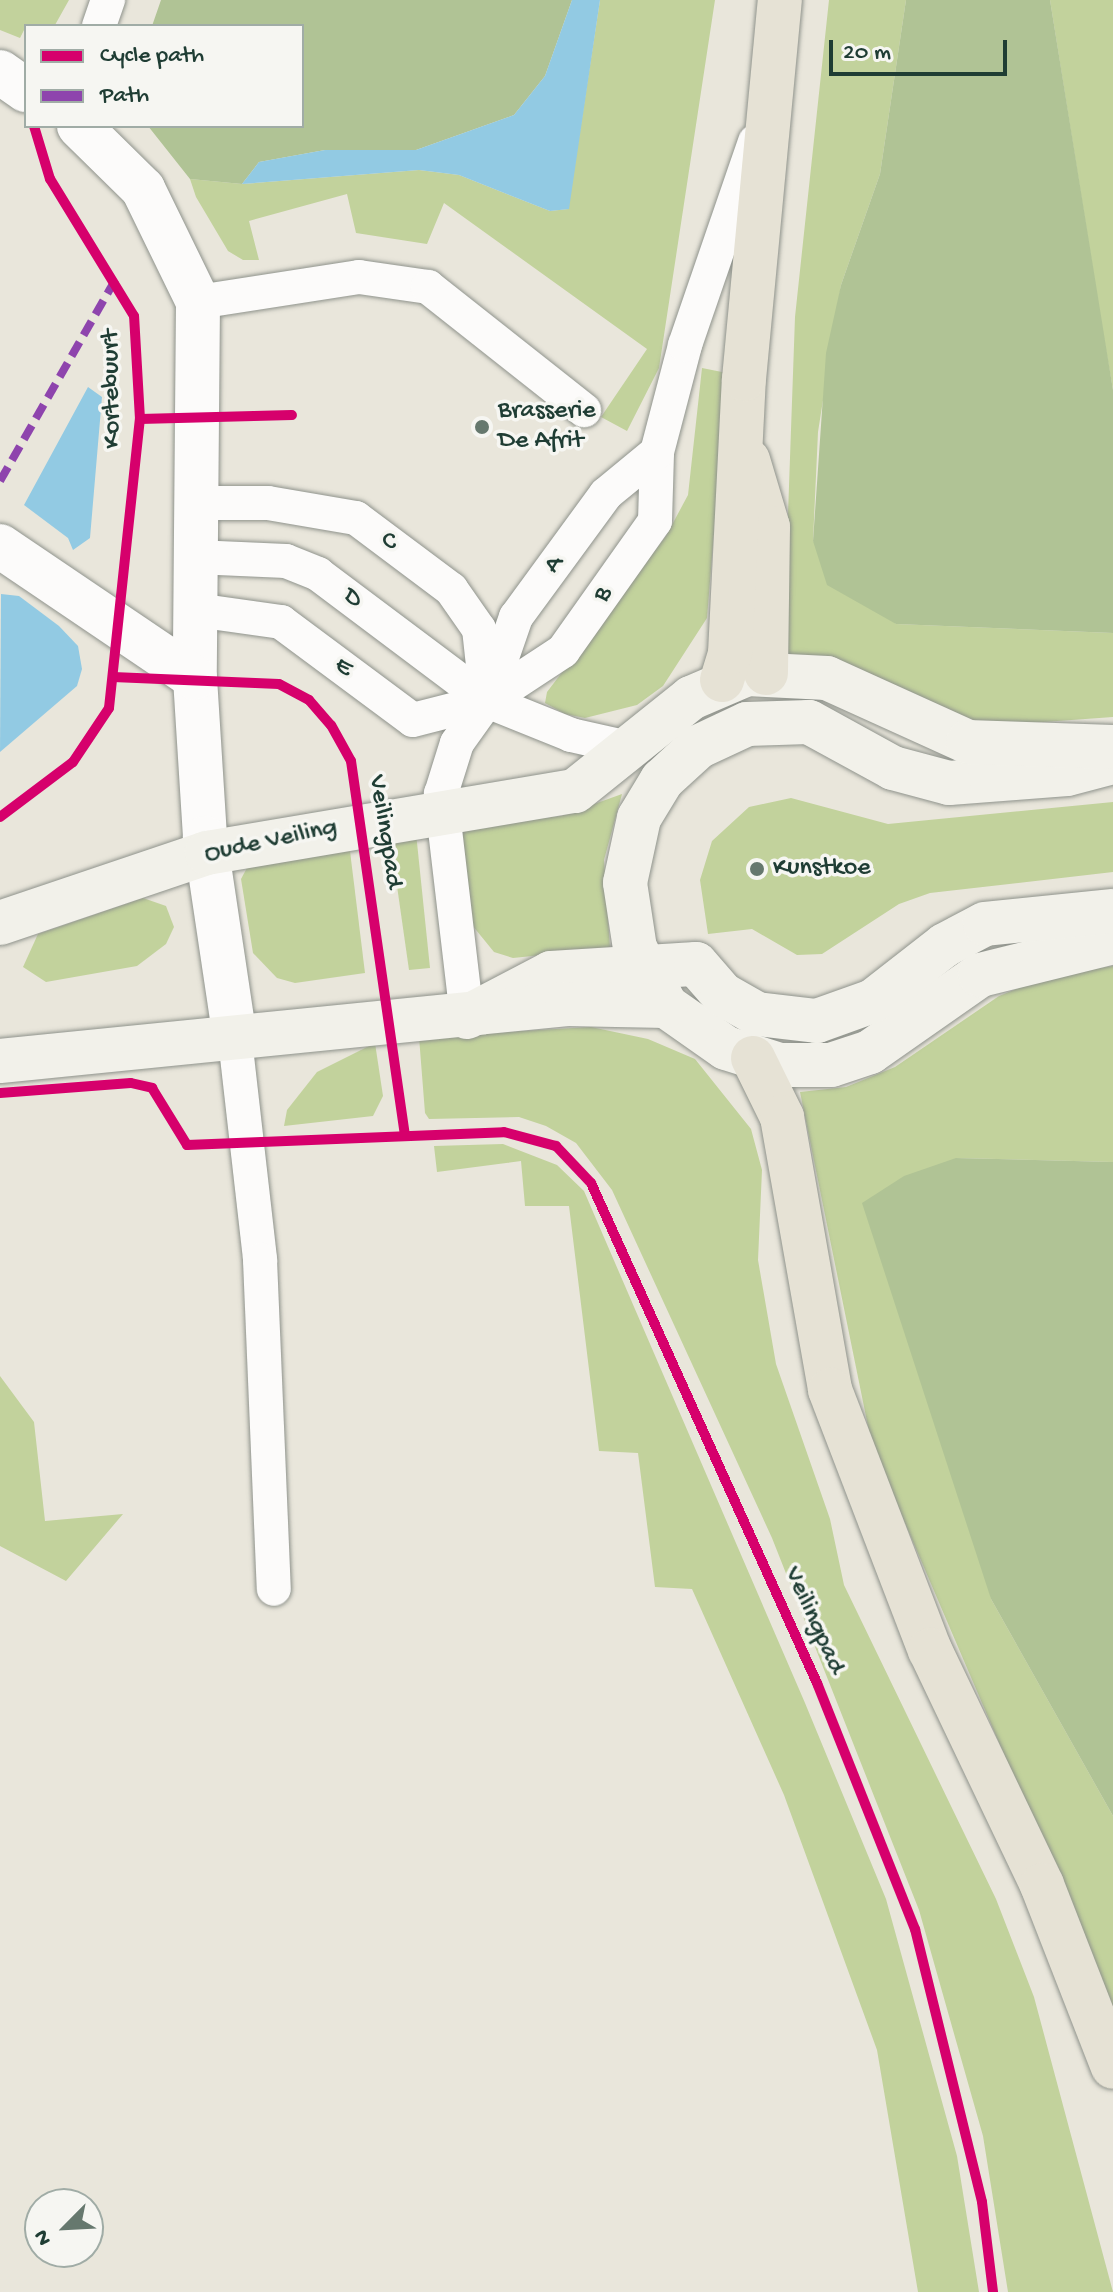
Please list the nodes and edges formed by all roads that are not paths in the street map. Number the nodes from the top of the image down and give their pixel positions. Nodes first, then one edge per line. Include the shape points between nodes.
1 (108, 0) edge
2 (780, 0) edge
3 (100, 24) edge
4 (0, 72) edge
5 (24, 89) edge
6 (769, 102) junction
7 (81, 128) edge
8 (198, 302) junction
9 (584, 410) dead end
10 (741, 435) junction
11 (657, 452) junction
12 (198, 503) junction
13 (0, 546) edge
14 (195, 557) junction
15 (196, 610) junction
16 (766, 673) junction
17 (195, 678) junction
18 (722, 680) junction
19 (487, 701) junction
20 (747, 724) junction
21 (1113, 747) edge
22 (633, 749) junction
23 (1113, 762) edge
24 (443, 810) junction
25 (207, 853) junction
26 (1113, 911) edge
27 (0, 923) edge
28 (1113, 942) edge
29 (642, 967) junction
30 (666, 1006) junction
31 (467, 1017) junction
32 (235, 1039) junction
33 (753, 1058) junction
34 (0, 1061) edge
35 (274, 1589) dead end
36 (1113, 2067) edge

1 - 3 lane
2 - 6 highway
4 - 5 street
6 - 10 highway
6 - 11 lane, B via 685,345
7 - 8 street via 143,189
8 - 9 lane via 359,277 428,287
8 - 12 street
10 - 16 highway via 768,527
10 - 18 highway via 730,653
11 - 19 lane, A via 606,494 516,617
11 - 19 lane, B via 655,521 563,651
12 - 14 street
12 - 19 lane, C via 268,503 356,518 451,589 479,629
13 - 17 street
14 - 15 street
14 - 19 lane, D via 286,561 318,574
15 - 17 street
15 - 19 lane, E via 281,622 413,720
16 - 18 main road
16 - 20 main road
16 - 21 main road via 848,685 953,738
17 - 25 street
18 - 22 main road, Oude Veiling
19 - 22 lane, D via 571,735
19 - 24 lane via 457,743
20 - 23 main road via 809,722 931,780 1002,781
20 - 29 main road via 678,762 639,818 625,905
22 - 24 main road, Oude Veiling via 575,791
24 - 25 main road, Oude Veiling
24 - 31 lane
25 - 27 main road, Oude Veiling
25 - 32 street
26 - 29 main road via 1006,919 945,945 873,1001 817,1021 757,1014 722,994 696,964
28 - 33 main road via 980,975 870,1052 806,1066
29 - 30 main road
29 - 31 main road via 551,973
30 - 31 main road via 567,1004
30 - 33 main road via 704,1035
31 - 32 main road
32 - 34 main road
32 - 35 lane via 260,1260
33 - 36 highway via 782,1117 830,1390 930,1650 1042,1885

